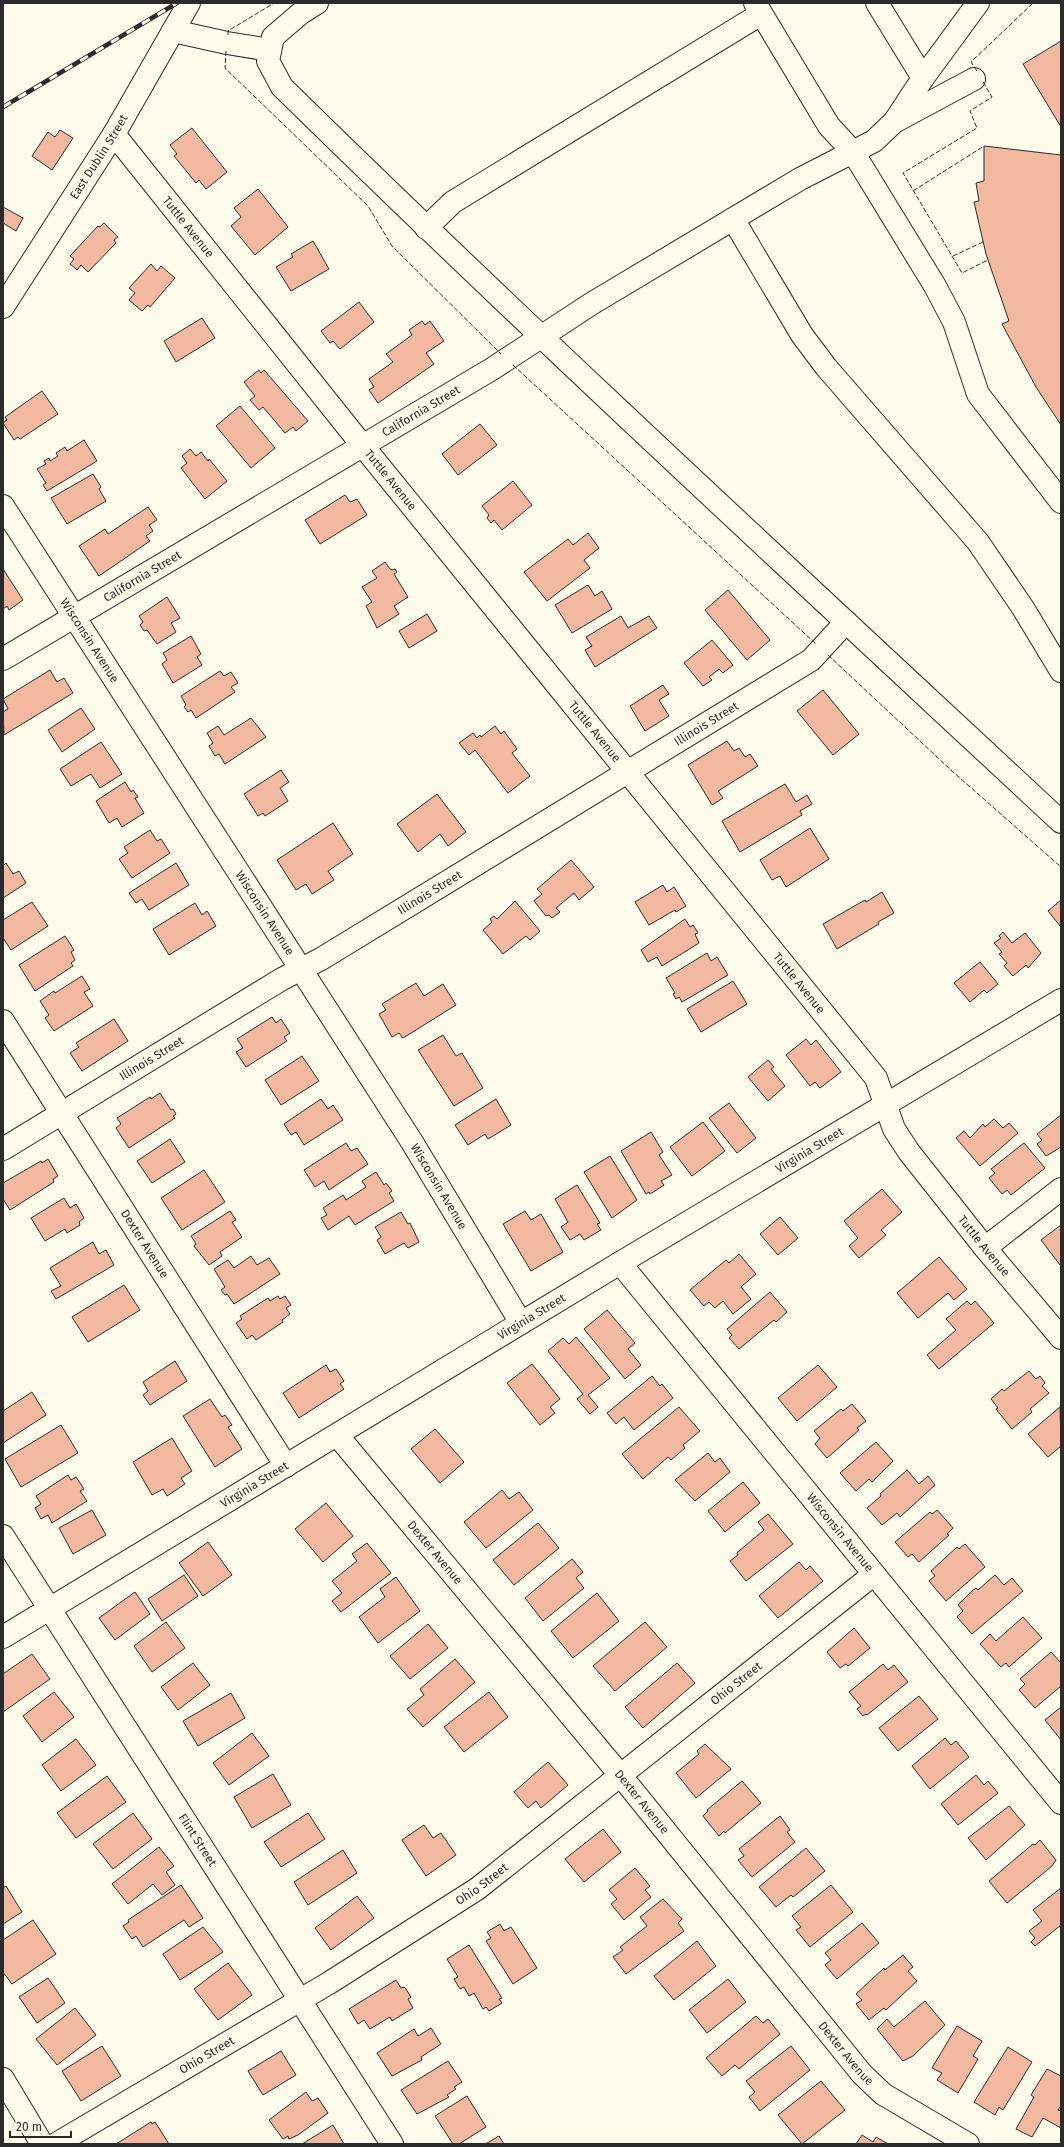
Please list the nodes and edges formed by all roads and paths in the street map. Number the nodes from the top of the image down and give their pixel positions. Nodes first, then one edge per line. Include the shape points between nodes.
1 (189, 3) edge
2 (317, 3) edge
3 (877, 3) edge
4 (978, 3) edge
5 (758, 8) edge
6 (173, 31) junction
7 (270, 50) junction
8 (923, 78) junction
9 (974, 79) dead end
10 (894, 122) junction
11 (114, 134) junction
12 (853, 152) junction
13 (733, 219) junction
14 (426, 228) junction
15 (3, 308) edge
16 (542, 336) junction
17 (362, 445) junction
18 (1061, 502) edge
19 (3, 506) edge
20 (74, 616) junction
21 (846, 622) junction
22 (3, 659) edge
23 (1061, 671) edge
24 (629, 772) junction
25 (1061, 822) edge
26 (301, 970) junction
27 (1061, 1000) edge
28 (3, 1021) edge
29 (886, 1105) junction
30 (62, 1113) junction
31 (3, 1149) edge
32 (1061, 1189) edge
33 (985, 1248) junction
34 (620, 1263) junction
35 (521, 1323) junction
36 (1061, 1338) edge
37 (337, 1435) junction
38 (286, 1466) junction
39 (3, 1536) edge
40 (873, 1575) junction
41 (50, 1609) junction
42 (3, 1637) edge
43 (621, 1776) junction
44 (1061, 1803) edge
45 (300, 2001) junction
46 (3, 2080) edge
47 (42, 2144) edge
48 (56, 2144) edge
49 (392, 2144) edge
50 (968, 2144) edge

1 - 6 street, East Dublin Street
2 - 7 street via 273,36
3 - 8 street
4 - 8 street
5 - 12 street via 829,126
5 - 14 street via 453,202
6 - 7 street
6 - 11 street, East Dublin Street
7 - 14 street via 268,61 282,87
8 - 10 street
9 - 10 street
10 - 12 street, California Street via 874,141
11 - 15 street, East Dublin Street
11 - 17 street, Tuttle Avenue
12 - 13 street, California Street via 800,179
12 - 18 street via 954,322 978,394
13 - 16 street, California Street
13 - 23 street via 802,335 826,367 978,542 1023,608
14 - 16 street
16 - 17 street, California Street via 492,369
16 - 21 street
17 - 20 street, California Street
17 - 24 street, Tuttle Avenue
19 - 20 street, Wisconsin Avenue
20 - 22 street, California Street
20 - 26 street, Wisconsin Avenue
21 - 24 street, Illinois Street via 811,660
21 - 25 street
24 - 26 street, Illinois Street
24 - 29 street, Tuttle Avenue via 876,1078
26 - 30 street, Illinois Street via 282,979
26 - 35 street, Wisconsin Avenue via 412,1142
27 - 29 street, Virginia Street
28 - 30 street, Dexter Avenue
29 - 33 street, Tuttle Avenue via 894,1129 909,1152
29 - 34 street, Virginia Street
30 - 31 street, Illinois Street
30 - 38 street, Dexter Avenue
32 - 33 street
33 - 36 street, Tuttle Avenue
34 - 35 street, Virginia Street
34 - 40 street, Wisconsin Avenue
35 - 37 street, Virginia Street
37 - 38 street, Virginia Street
37 - 43 street, Dexter Avenue
38 - 41 street, Virginia Street
39 - 41 street, Flint Street
40 - 43 street, Ohio Street
40 - 44 street, Wisconsin Avenue
41 - 42 street, Virginia Street
41 - 45 street, Flint Street
43 - 45 street, Ohio Street via 477,1889
43 - 50 street, Dexter Avenue via 862,2074 883,2094
45 - 48 street, Ohio Street
45 - 49 street, Flint Street
46 - 47 street

